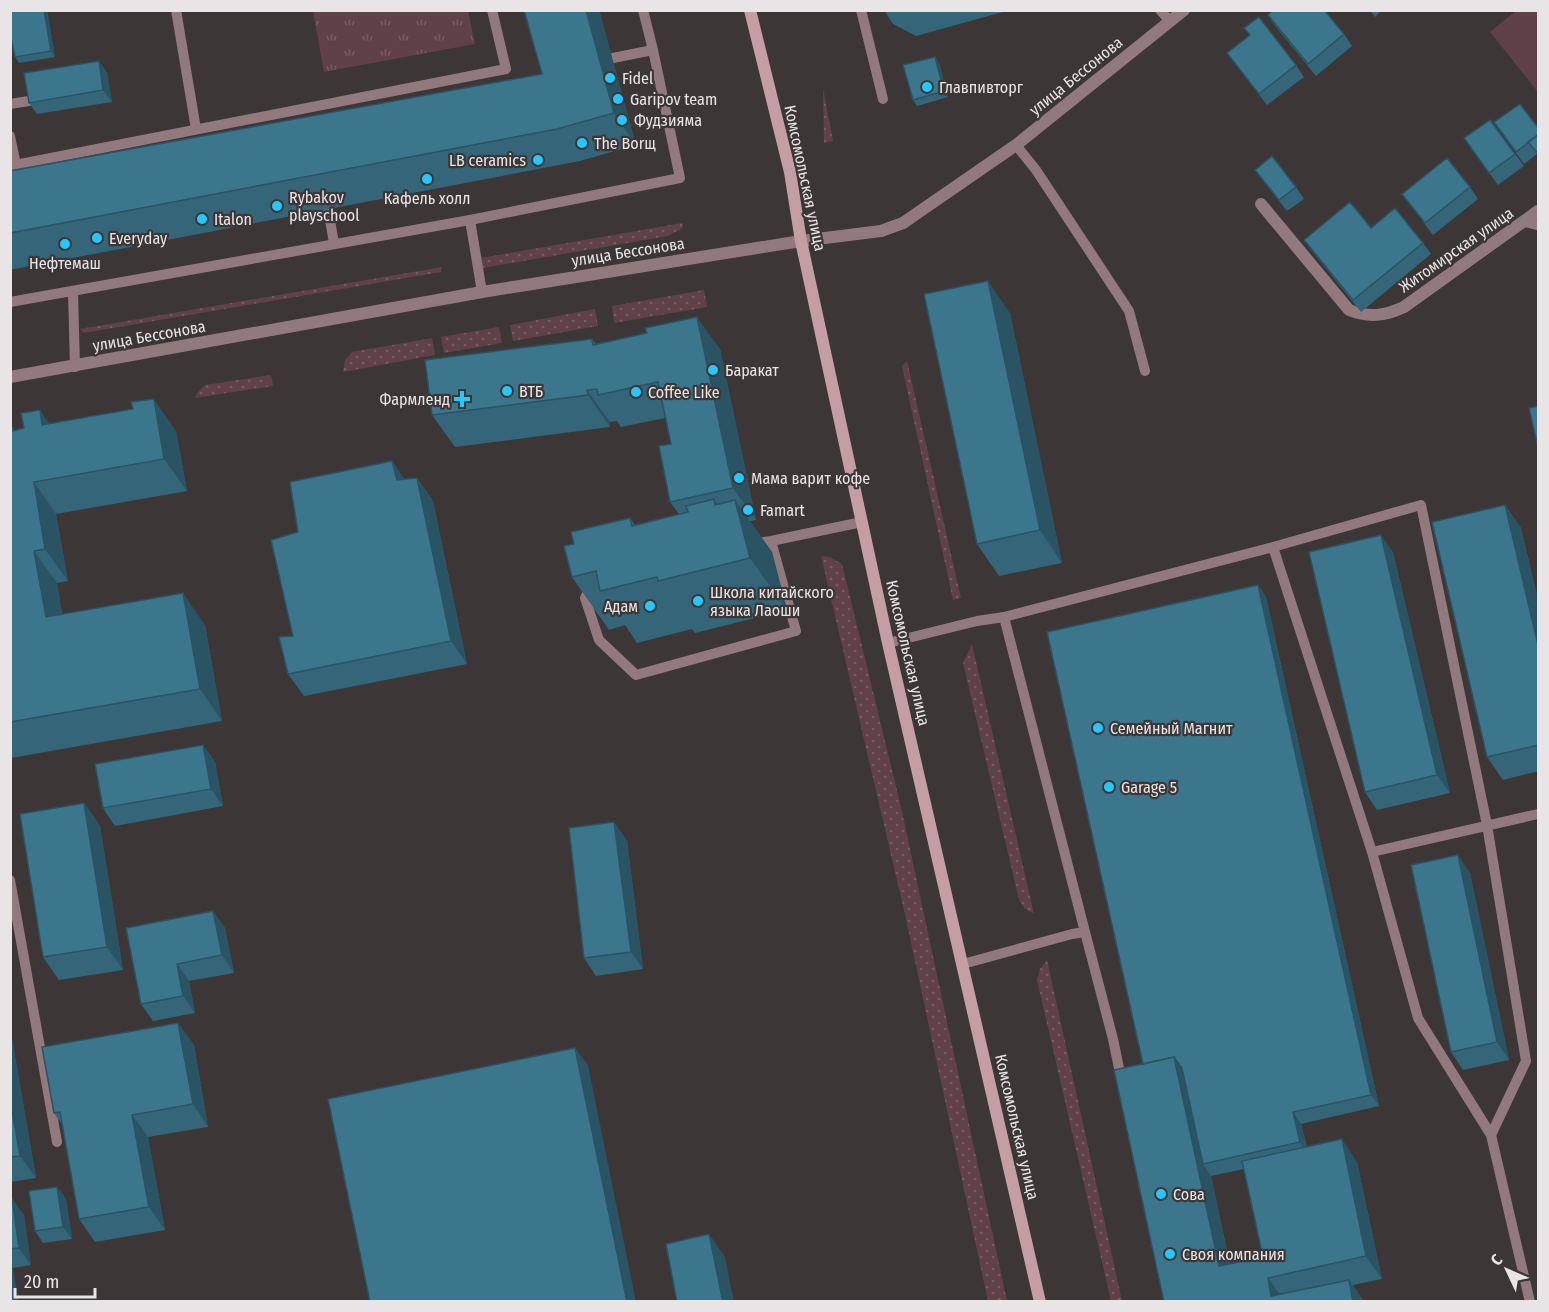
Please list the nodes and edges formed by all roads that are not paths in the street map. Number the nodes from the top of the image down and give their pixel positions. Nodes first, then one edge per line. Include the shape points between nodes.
1 (176, 10) edge
2 (492, 10) edge
3 (643, 10) edge
4 (750, 10) edge
5 (861, 10) edge
6 (1160, 10) edge
7 (1184, 10) edge
8 (1170, 21) junction
9 (653, 50) junction
10 (613, 58) dead end
11 (883, 99) dead end
12 (35, 100) edge
13 (10, 104) edge
14 (196, 129) junction
15 (10, 136) edge
16 (1016, 146) junction
17 (13, 165) edge
18 (1261, 204) dead end
19 (328, 209) edge
20 (1539, 211) edge
21 (470, 220) junction
22 (1524, 222) junction
23 (1539, 225) edge
24 (801, 242) junction
25 (334, 243) junction
26 (73, 291) junction
27 (482, 292) junction
28 (10, 302) edge
29 (75, 366) junction
30 (1145, 371) dead end
31 (10, 377) edge
32 (862, 522) junction
33 (771, 541) junction
34 (737, 547) edge
35 (1273, 547) junction
36 (602, 577) edge
37 (1004, 617) junction
38 (888, 643) junction
39 (1539, 814) edge
40 (1487, 825) junction
41 (1372, 852) junction
42 (11, 884) edge
43 (1085, 932) junction
44 (963, 964) junction
45 (1124, 1096) edge
46 (1491, 1135) junction
47 (57, 1142) dead end
48 (1040, 1302) edge
49 (1530, 1302) edge

1 - 14 lane
2 - 14 lane via 507,69 311,113
3 - 9 lane
4 - 24 main road, Комсомольская улица via 790,172
5 - 11 lane
6 - 8 lane
7 - 8 street, улица Бессонова
8 - 16 street, улица Бессонова
9 - 10 lane
9 - 21 lane via 680,178
12 - 13 lane
14 - 17 lane
15 - 17 lane
16 - 24 street, улица Бессонова via 903,223 880,231
16 - 30 lane via 1129,311
18 - 22 street, Житомирская улица via 1348,310 1367,316 1404,308
19 - 25 lane
20 - 22 street, Житомирская улица
21 - 25 lane
21 - 27 lane
22 - 23 lane
24 - 27 street, улица Бессонова
24 - 32 main road, Комсомольская улица
25 - 26 lane
26 - 28 lane
26 - 29 lane
27 - 29 street, улица Бессонова
29 - 31 street, улица Бессонова
32 - 33 lane
32 - 38 main road, Комсомольская улица
33 - 34 lane
33 - 36 lane via 796,631 636,675 599,640 585,598 594,582
35 - 37 lane
35 - 40 lane via 1421,505
35 - 41 lane
37 - 38 lane
37 - 43 lane
38 - 44 main road, Комсомольская улица
39 - 40 lane
40 - 41 lane
40 - 46 lane via 1526,1061
41 - 46 lane via 1418,1018
42 - 47 lane
43 - 44 lane
43 - 45 lane
44 - 48 main road, Комсомольская улица
46 - 49 lane

